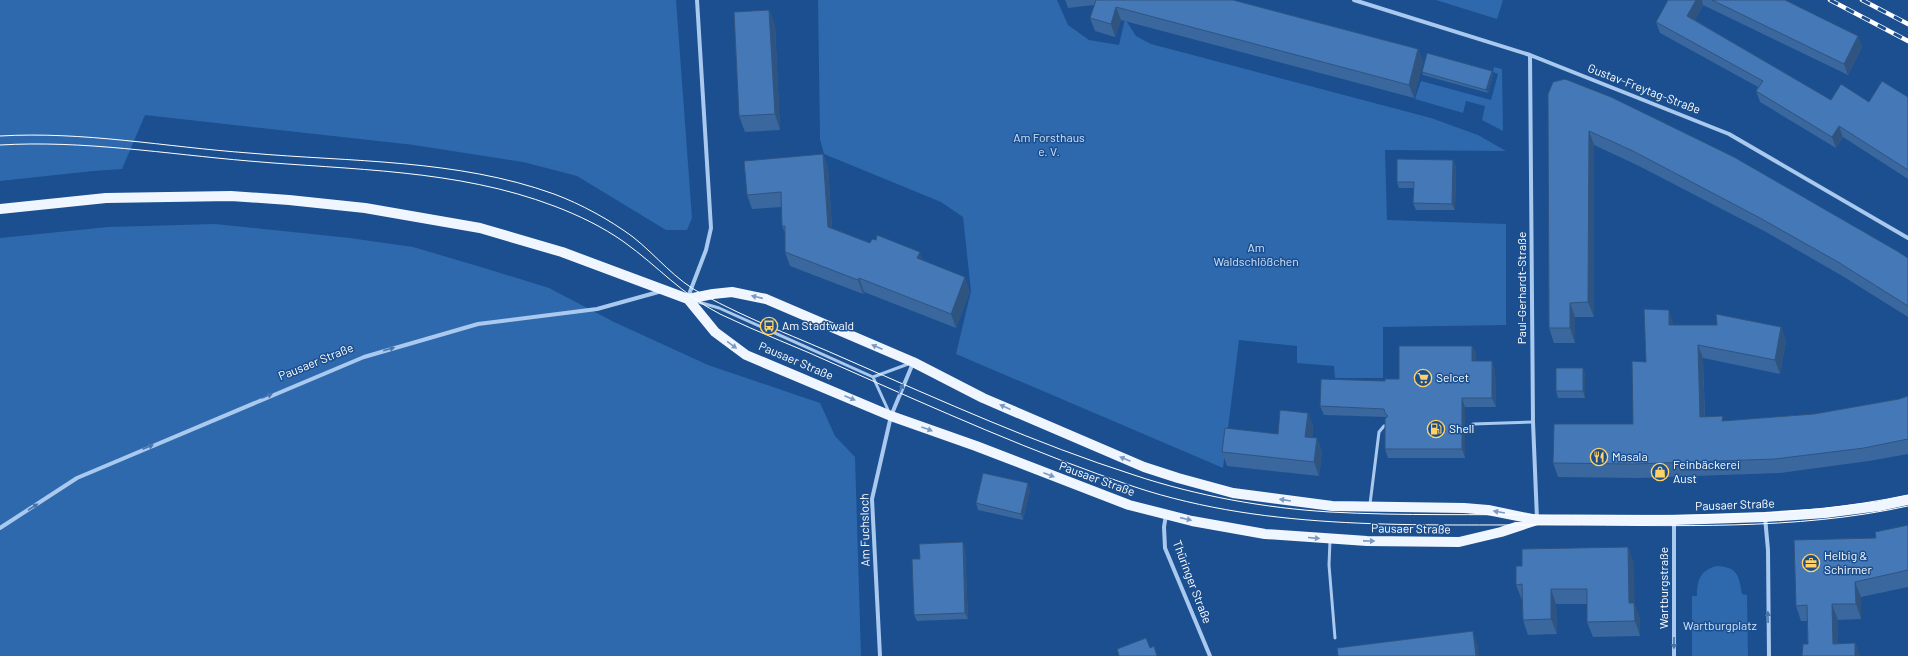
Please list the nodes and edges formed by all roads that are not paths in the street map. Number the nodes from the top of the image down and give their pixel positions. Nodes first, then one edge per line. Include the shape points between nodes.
1 (697, 0) edge
2 (1354, 0) edge
3 (1530, 55) junction
4 (0, 209) edge
5 (1908, 238) edge
6 (666, 290) junction
7 (688, 299) junction
8 (913, 362) junction
9 (873, 377) junction
10 (891, 416) junction
11 (1533, 422) junction
12 (1473, 424) dead end
13 (1388, 425) edge
14 (1908, 500) edge
15 (1370, 506) junction
16 (1166, 515) junction
17 (1765, 517) junction
18 (1537, 520) junction
19 (1674, 520) junction
20 (0, 528) edge
21 (1330, 540) junction
22 (1335, 638) dead end
23 (880, 656) edge
24 (1210, 656) edge
25 (1674, 656) edge
26 (1769, 656) edge

1 - 7 street via 711,228 706,250
2 - 3 street, Gustav-Freytag-Straße
3 - 5 street, Gustav-Freytag-Straße via 1729,134
3 - 11 street, Paul-Gerhardt-Straße
4 - 6 main road, Pausaer Straße via 106,198 223,196 365,208 480,228 562,252
6 - 7 main road, Pausaer Straße
20 -> 6 street, Pausaer Straße via 77,478 364,357 478,324 598,310
8 -> 7 main road, Pausaer Straße via 766,299 732,292
7 - 9 lane via 719,308
7 -> 10 main road, Pausaer Straße via 715,332 746,355
8 - 9 lane
10 -> 8 street, Am Fuchsloch
15 -> 8 main road, Pausaer Straße via 1296,502 1233,493 1178,478 1144,467 983,398
9 - 10 lane
10 -> 16 main road, Pausaer Straße via 1129,505
10 - 23 street, Am Fuchsloch via 872,499
11 - 12 lane
11 - 18 street, Paul-Gerhardt-Straße
13 - 15 lane via 1379,432
14 - 17 main road, Pausaer Straße via 1824,513
18 -> 15 main road, Pausaer Straße via 1488,510
16 -> 21 main road, Pausaer Straße via 1265,534
16 - 24 street, Thüringer Straße via 1165,548
17 - 19 main road, Pausaer Straße
26 -> 17 street via 1768,550
18 - 19 main road, Pausaer Straße
21 -> 18 main road, Pausaer Straße via 1459,542
19 -> 25 street, Wartburgstraße
21 - 22 lane via 1329,565

